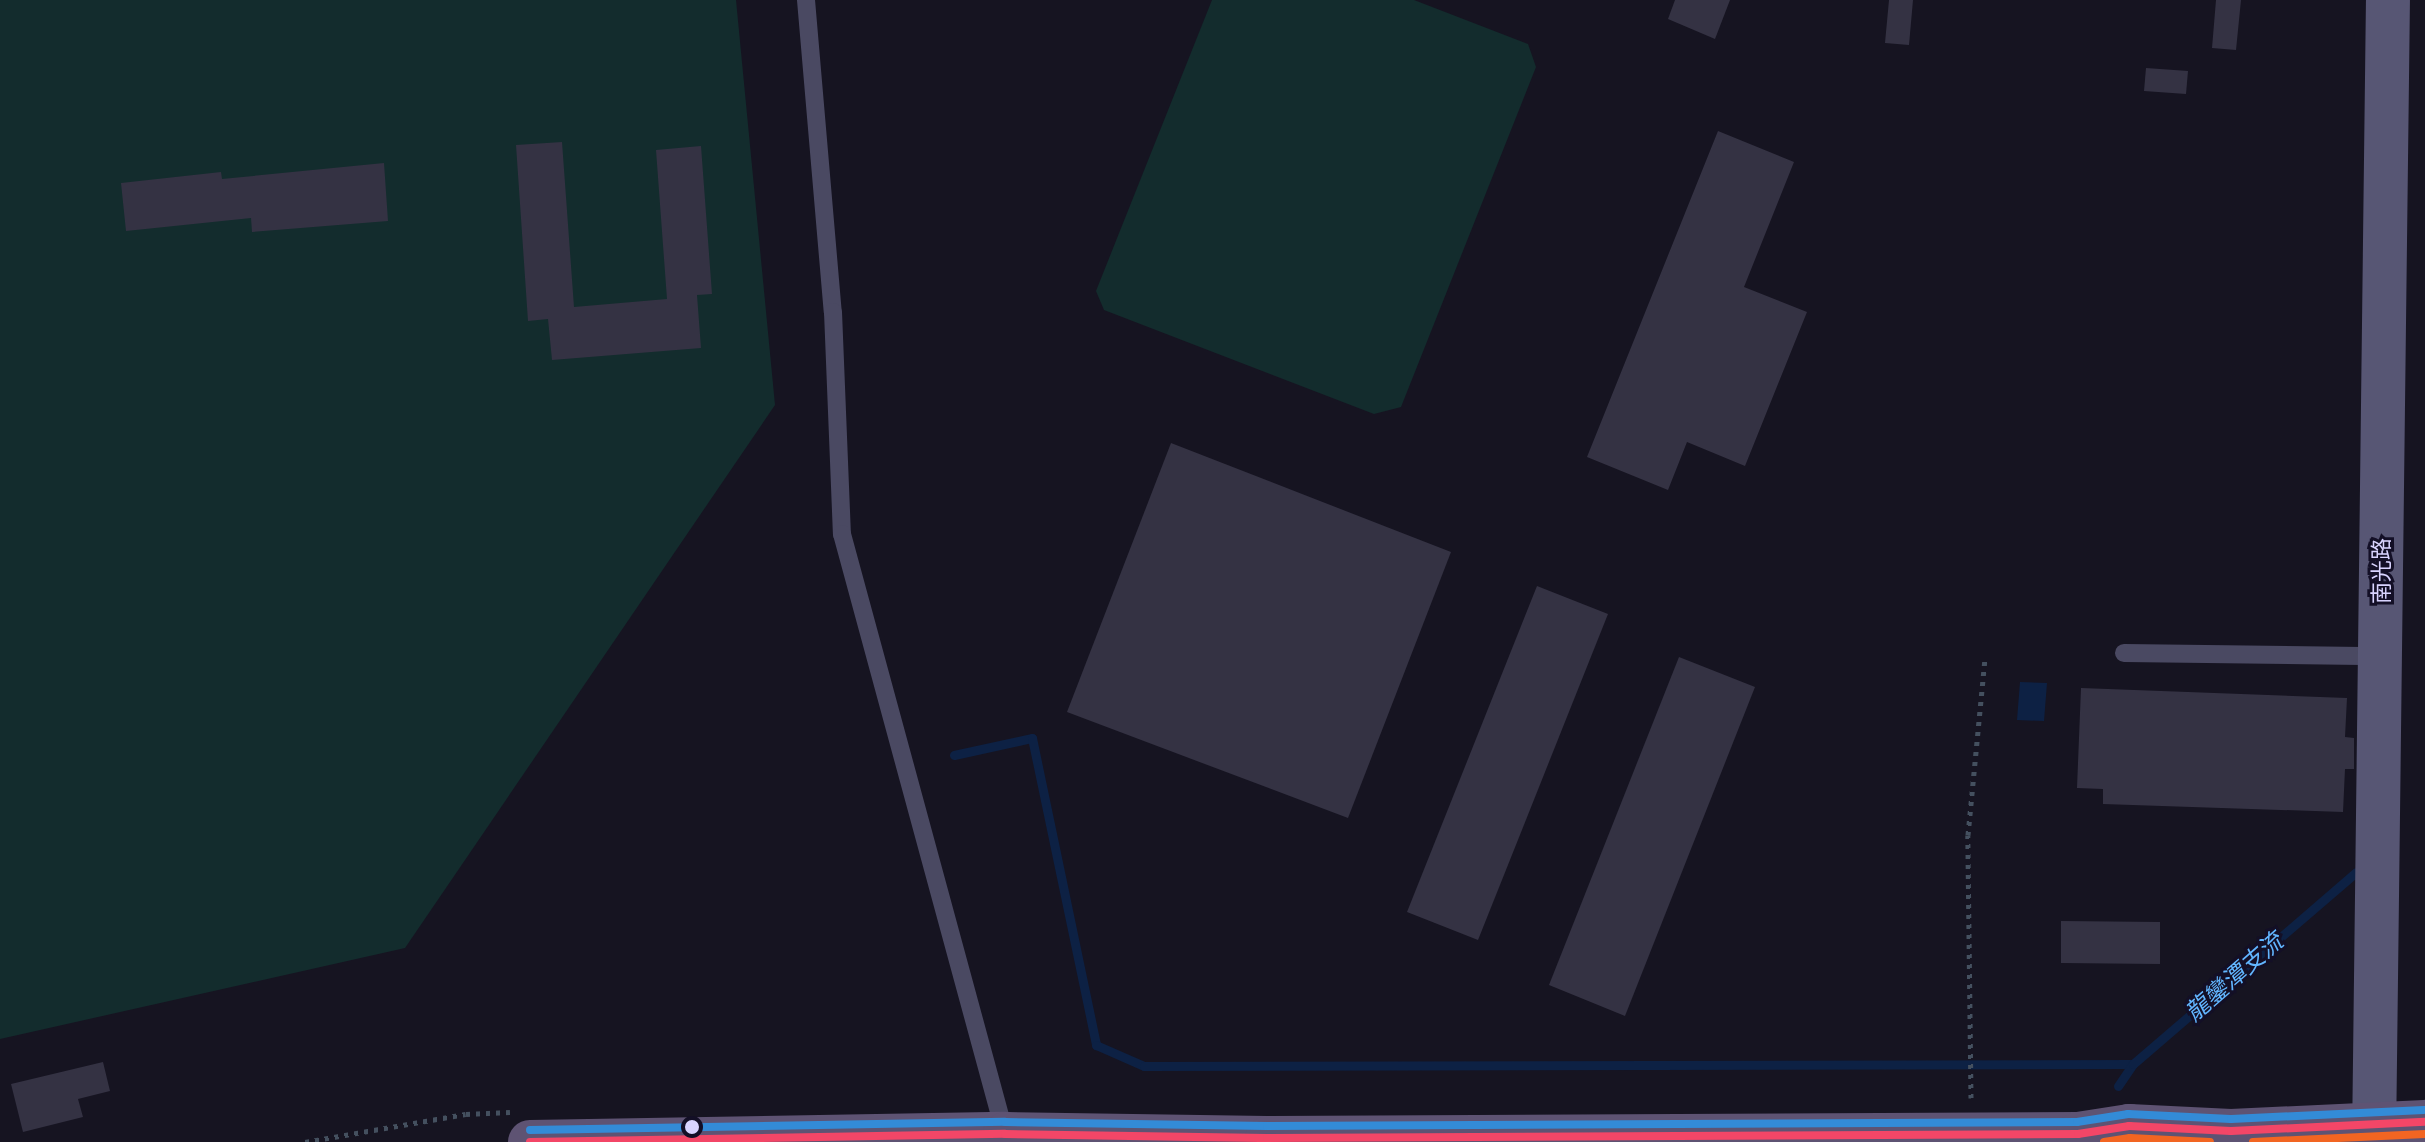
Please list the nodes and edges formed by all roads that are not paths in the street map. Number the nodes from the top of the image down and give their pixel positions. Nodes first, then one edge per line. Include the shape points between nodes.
1 (806, 0) edge
2 (2388, 0) edge
3 (2124, 653) dead end
4 (2382, 656) junction
5 (2425, 1122) edge
6 (2374, 1133) edge
7 (1006, 1138) edge
8 (530, 1142) edge

1 - 7 lane via 833,312 842,534
2 - 4 street, 南光路
3 - 4 lane
4 - 6 street, 南光路
5 - 6 main road
6 - 7 main road via 2129,1126 2078,1134
7 - 8 main road

